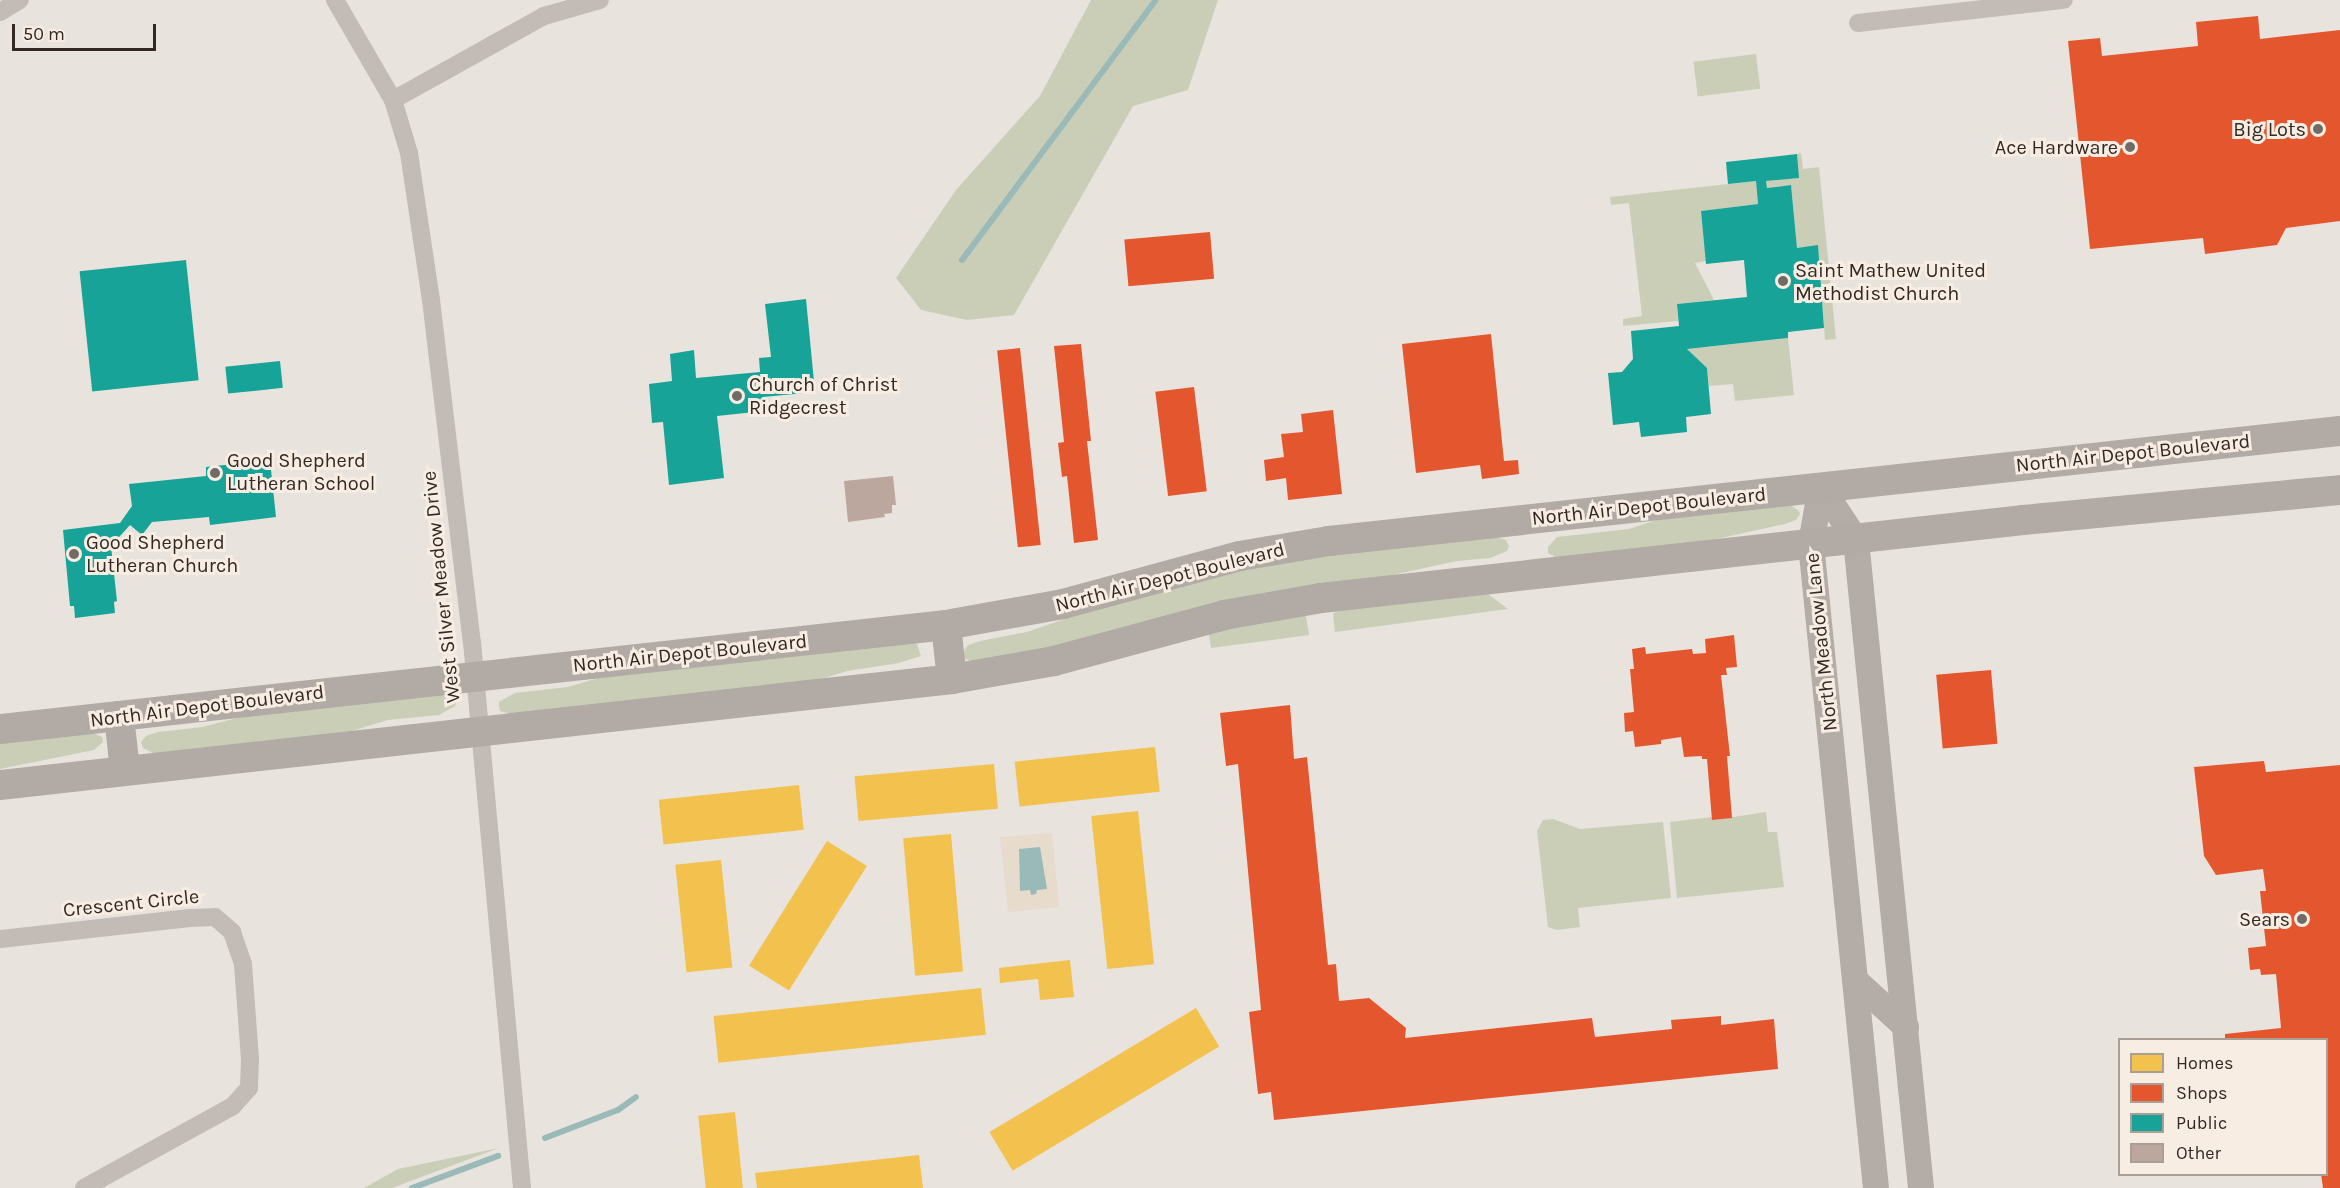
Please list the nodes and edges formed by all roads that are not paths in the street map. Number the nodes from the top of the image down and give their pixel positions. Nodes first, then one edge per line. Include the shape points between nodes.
1 (20, 0) edge
2 (335, 0) edge
3 (600, 0) edge
4 (2064, 0) edge
5 (0, 12) edge
6 (1858, 23) dead end
7 (393, 100) junction
8 (2340, 431) edge
9 (1821, 487) junction
10 (2340, 490) edge
11 (1856, 540) junction
12 (1811, 544) junction
13 (946, 625) junction
14 (473, 676) junction
15 (952, 679) junction
16 (119, 716) junction
17 (0, 729) edge
18 (479, 731) junction
19 (125, 770) junction
20 (0, 784) edge
21 (0, 939) edge
22 (1856, 981) junction
23 (1906, 1027) junction
24 (84, 1188) edge
25 (522, 1188) edge
26 (1876, 1188) edge
27 (1921, 1188) edge

1 - 5 street
2 - 7 street, West Silver Meadow Drive
3 - 7 street via 544,16
4 - 6 street
7 - 14 street, West Silver Meadow Drive via 409,153 431,300
8 - 9 main road, North Air Depot Boulevard
9 - 11 street
9 - 12 street, North Meadow Lane
9 - 13 main road, North Air Depot Boulevard via 1284,548 1206,564 1063,604
10 - 11 main road
11 - 12 main road
11 - 23 street
12 - 15 main road via 1321,598 1224,615 1054,661
12 - 22 street, North Meadow Lane
13 - 14 main road, North Air Depot Boulevard
13 - 15 main road
14 - 16 main road, North Air Depot Boulevard
14 - 18 street, West Silver Meadow Drive
15 - 18 main road
16 - 17 main road, North Air Depot Boulevard
16 - 19 main road
18 - 19 main road
18 - 25 street, West Silver Meadow Drive
19 - 20 main road
21 - 24 street, Crescent Circle via 215,917 232,932 243,964 249,1088 224,1112
22 - 23 street
22 - 26 street, North Meadow Lane
23 - 27 street

